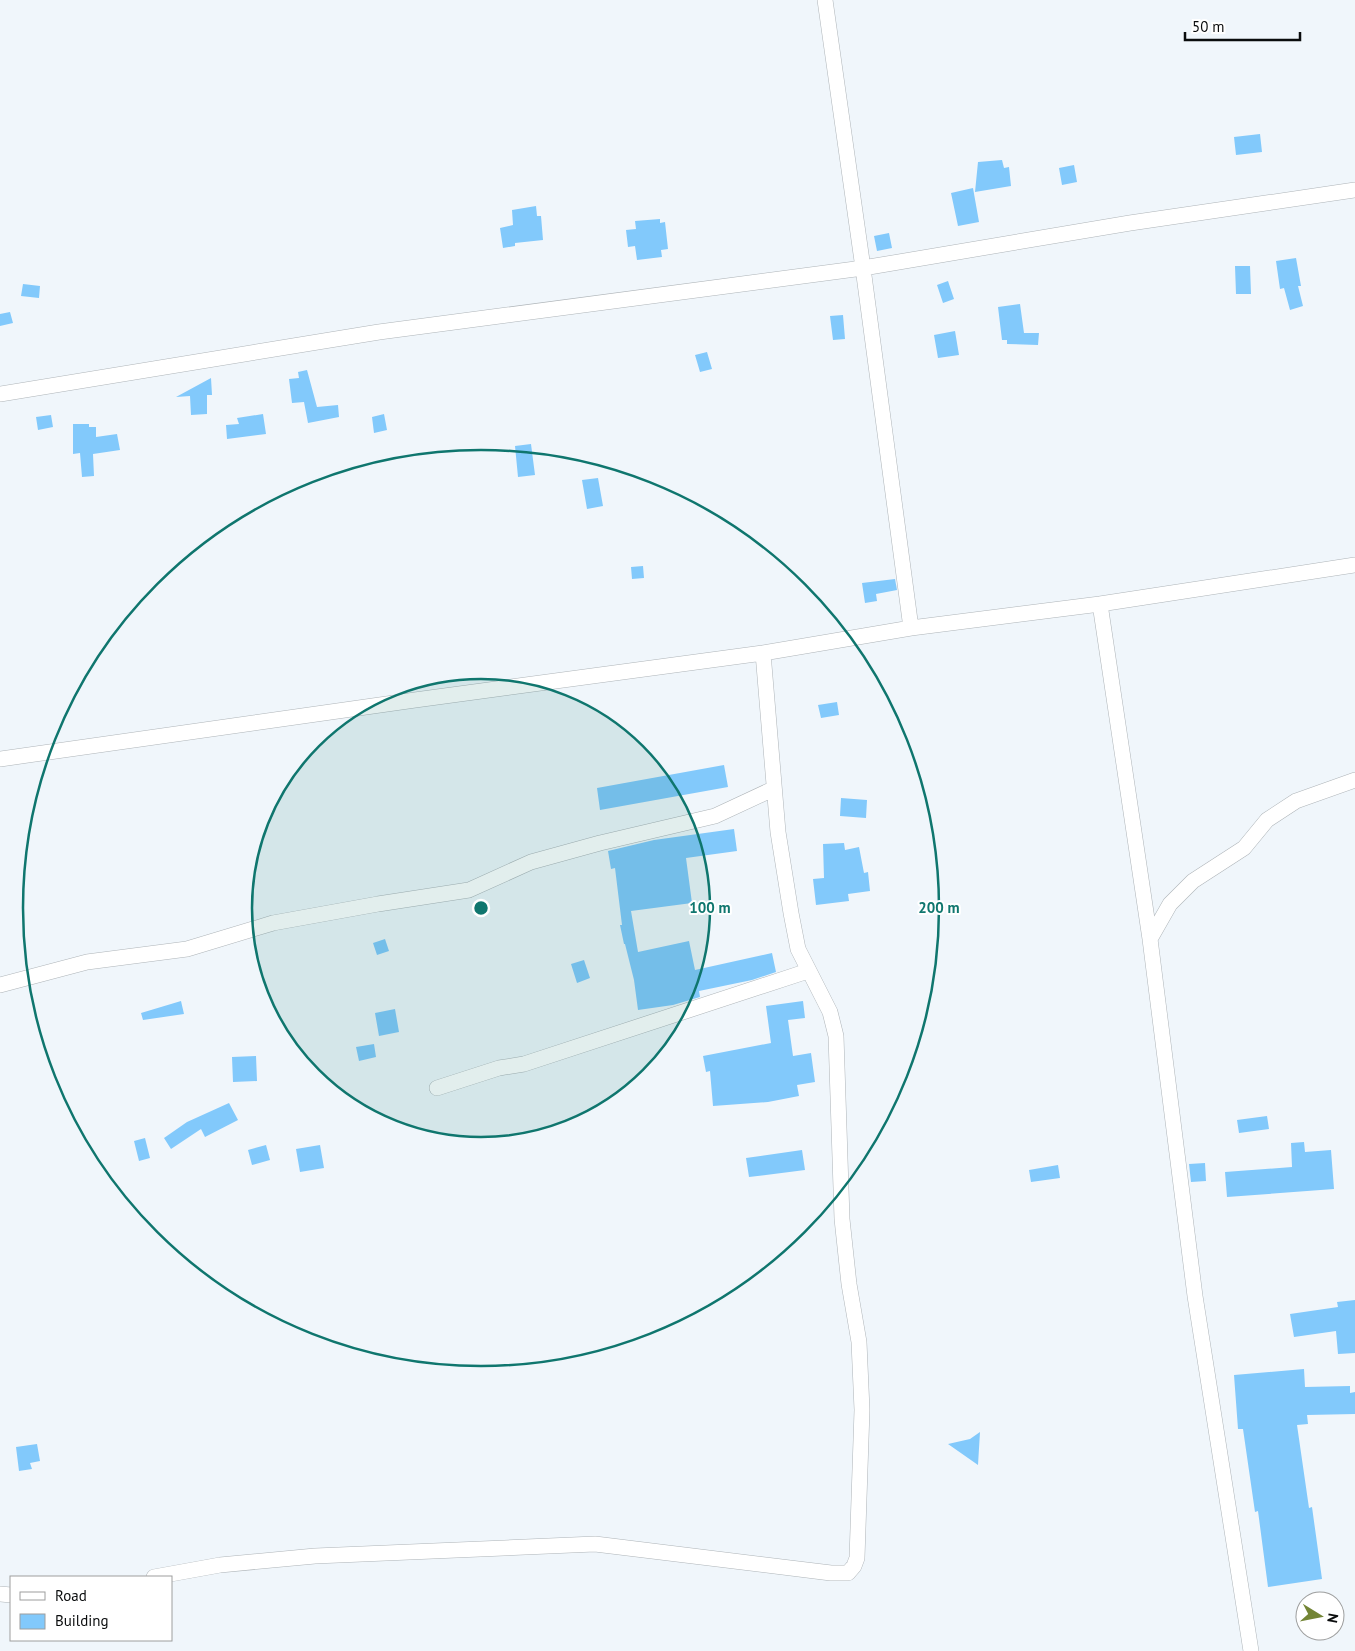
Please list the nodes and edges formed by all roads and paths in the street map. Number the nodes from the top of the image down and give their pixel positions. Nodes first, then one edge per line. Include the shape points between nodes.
1 (825, 0) edge
2 (1355, 190) edge
3 (863, 268) junction
4 (0, 394) edge
5 (1355, 565) edge
6 (1100, 604) junction
7 (911, 628) junction
8 (763, 653) junction
9 (0, 759) edge
10 (1355, 780) edge
11 (773, 789) junction
12 (1150, 939) junction
13 (808, 971) junction
14 (0, 985) edge
15 (437, 1088) dead end
16 (160, 1576) edge
17 (1251, 1651) edge

1 - 3 street
2 - 3 street via 1130,223
3 - 4 street via 379,332
3 - 7 street
5 - 6 street
6 - 7 street
6 - 12 street
7 - 8 street
8 - 9 street
8 - 11 street
10 - 12 street via 1296,801 1267,820 1244,848 1193,881 1170,904
11 - 13 street via 791,913 798,949
11 - 14 street via 715,816 531,862 469,890 273,923 187,949 87,962
12 - 17 street via 1195,1296
13 - 15 street via 524,1064 499,1068
13 - 16 street via 830,1012 836,1036 842,1219 859,1342 862,1410 859,1522 857,1558 848,1572 831,1573 595,1544 315,1556 220,1565

